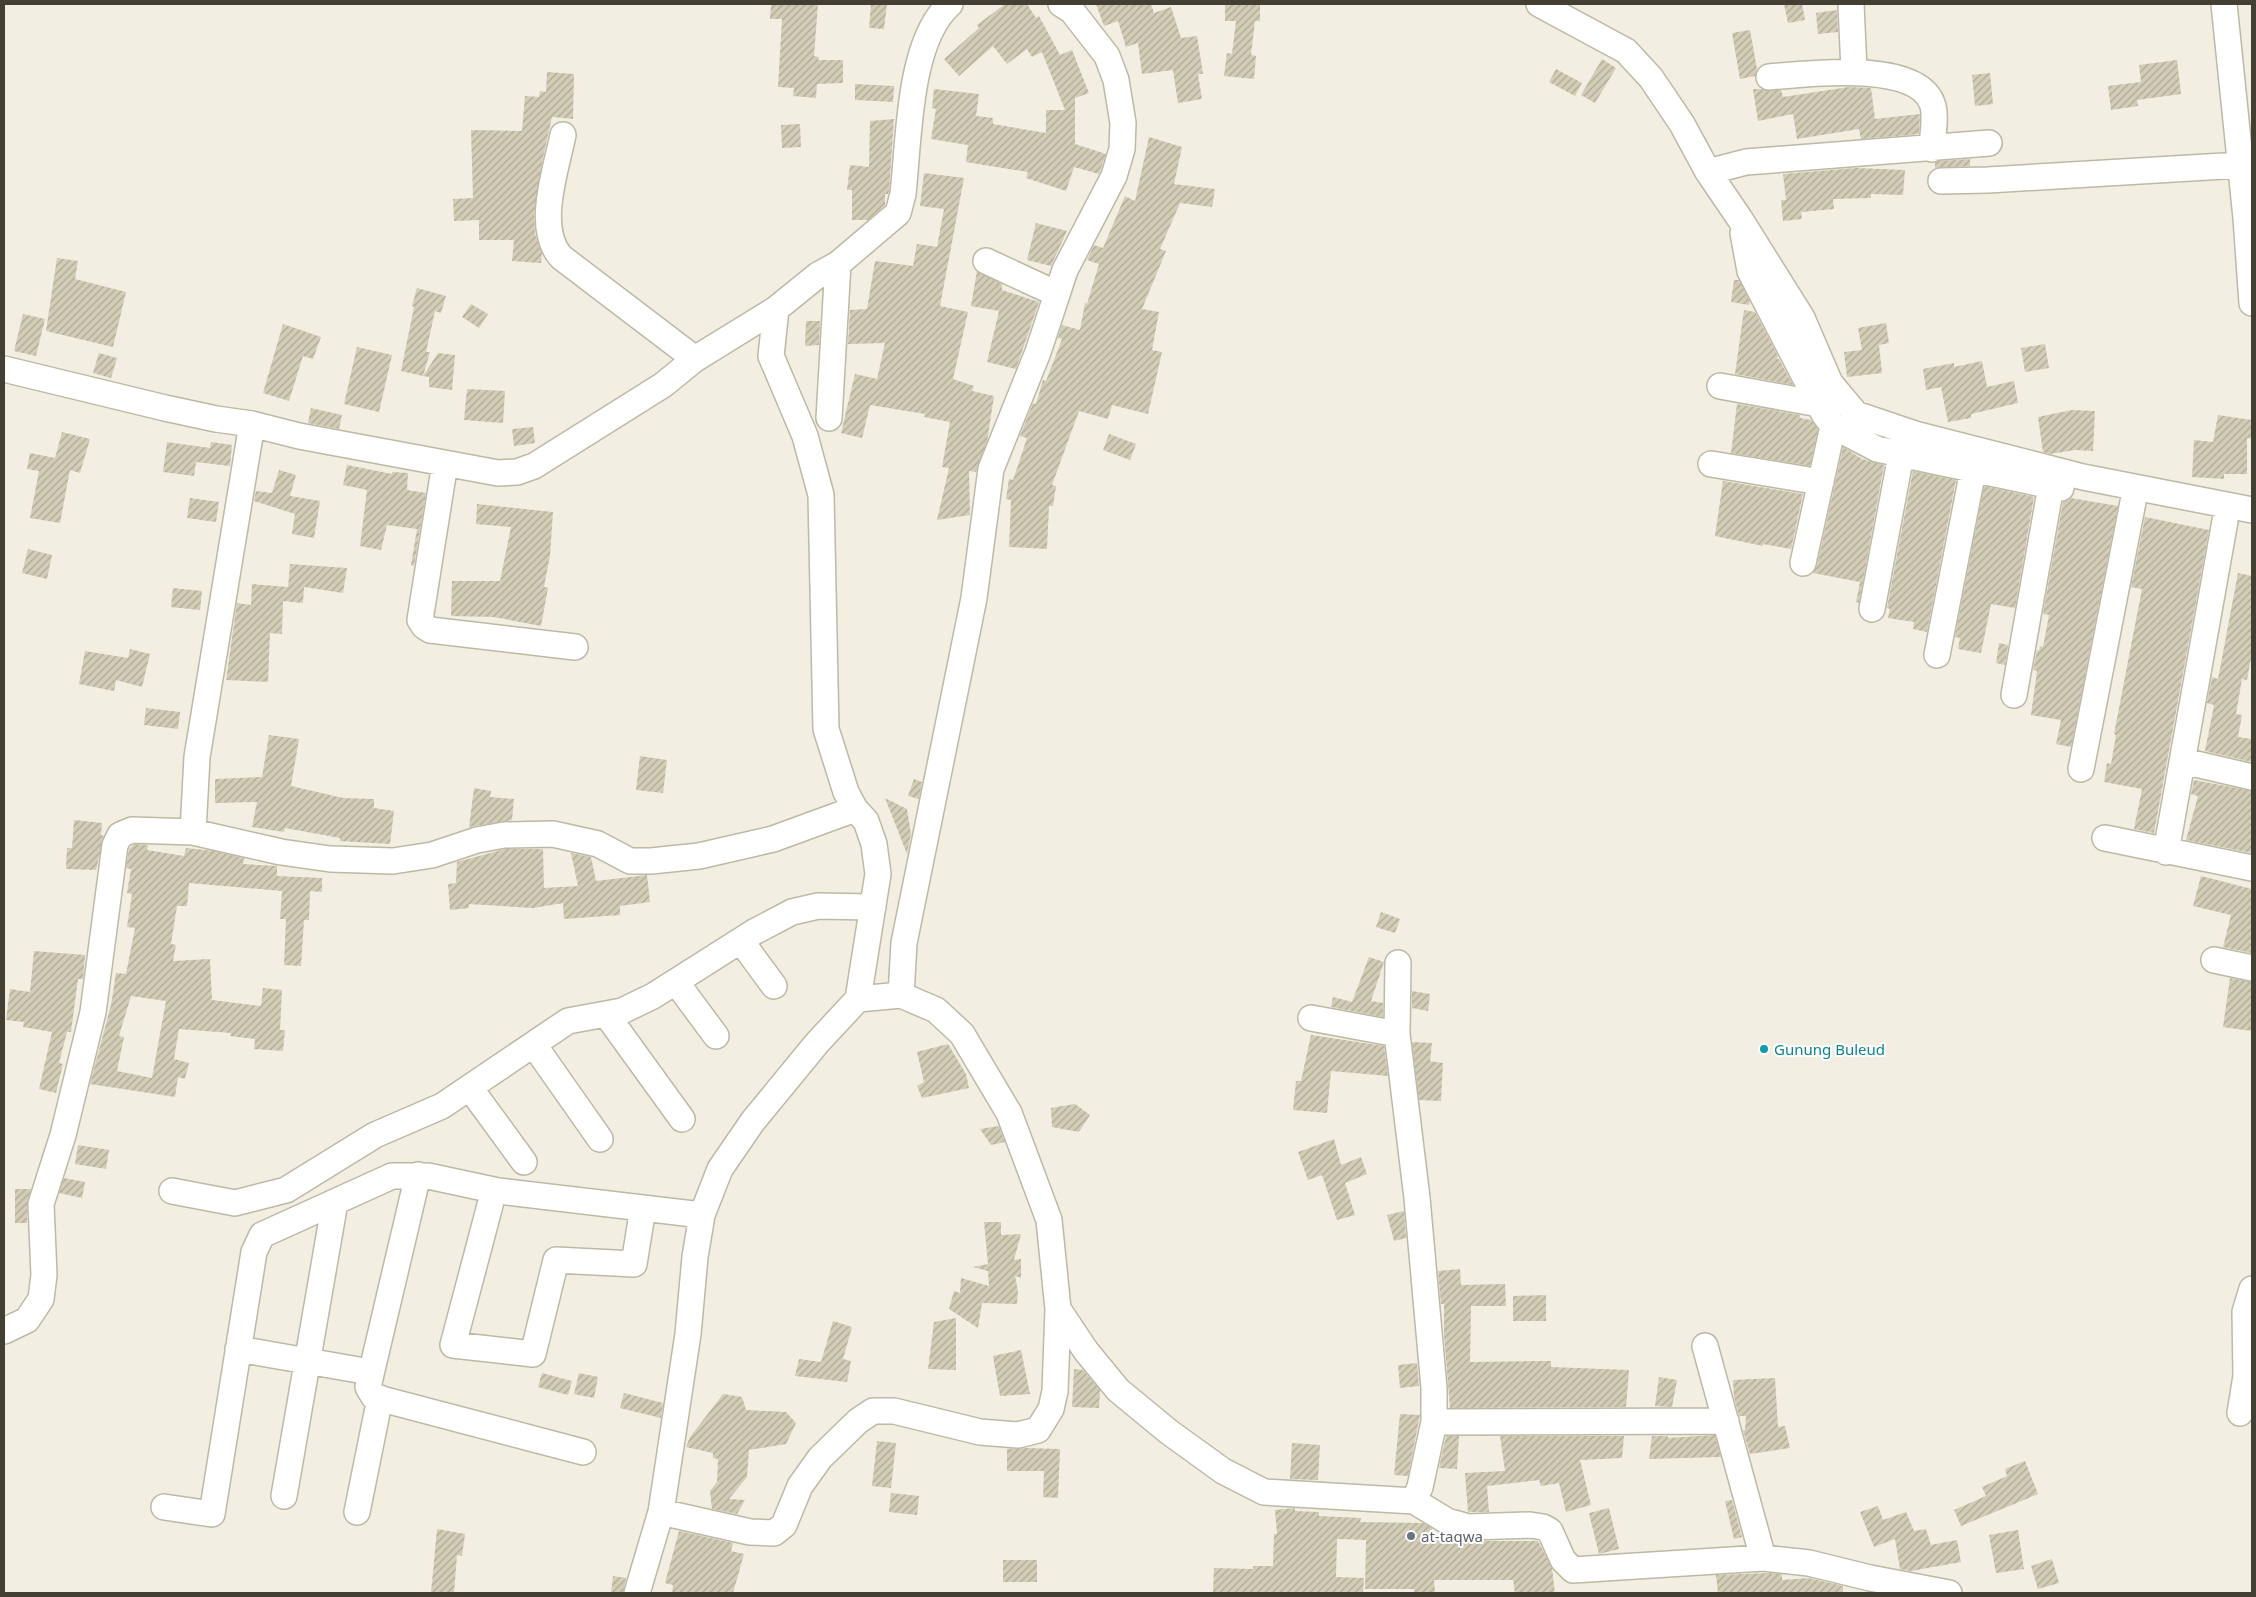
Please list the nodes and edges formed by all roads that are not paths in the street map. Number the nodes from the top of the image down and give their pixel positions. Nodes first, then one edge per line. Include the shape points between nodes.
1 (950, 4) edge
2 (1062, 4) edge
3 (1539, 4) edge
4 (1851, 4) edge
5 (2224, 4) edge
6 (1854, 71) junction
7 (1769, 77) dead end
8 (563, 135) dead end
9 (1988, 144) dead end
10 (1932, 149) junction
11 (2244, 158) edge
12 (1708, 172) junction
13 (1941, 181) dead end
14 (1740, 219) junction
15 (986, 261) dead end
16 (838, 264) junction
17 (1057, 294) junction
18 (2252, 303) edge
19 (776, 309) junction
20 (695, 359) junction
21 (4, 369) edge
22 (1720, 386) dead end
23 (1819, 404) junction
24 (829, 418) dead end
25 (252, 424) junction
26 (1833, 426) junction
27 (1901, 455) junction
28 (444, 463) junction
29 (1711, 464) dead end
30 (1973, 470) junction
31 (1820, 482) junction
32 (2051, 486) junction
33 (2133, 502) junction
34 (2252, 510) edge
35 (2225, 521) junction
36 (2252, 527) edge
37 (1803, 563) dead end
38 (1872, 610) dead end
39 (575, 646) dead end
40 (1937, 655) dead end
41 (2014, 696) dead end
42 (2183, 761) junction
43 (2081, 769) dead end
44 (2252, 777) edge
45 (856, 809) junction
46 (193, 832) junction
47 (2105, 838) dead end
48 (2166, 852) junction
49 (2252, 868) edge
50 (873, 907) junction
51 (741, 941) junction
52 (2214, 960) dead end
53 (1398, 963) dead end
54 (2252, 968) edge
55 (676, 982) junction
56 (774, 986) dead end
57 (901, 995) junction
58 (858, 999) junction
59 (606, 1014) junction
60 (1311, 1018) dead end
61 (1397, 1034) junction
62 (716, 1036) dead end
63 (534, 1044) junction
64 (470, 1088) junction
65 (682, 1119) dead end
66 (600, 1139) dead end
67 (524, 1162) dead end
68 (418, 1175) junction
69 (494, 1190) junction
70 (172, 1191) dead end
71 (335, 1202) junction
72 (643, 1208) junction
73 (702, 1214) junction
74 (2252, 1289) edge
75 (1058, 1309) junction
76 (4, 1331) edge
77 (1705, 1346) dead end
78 (238, 1349) junction
79 (307, 1360) junction
80 (370, 1372) junction
81 (380, 1398) junction
82 (2240, 1413) dead end
83 (1726, 1421) junction
84 (1434, 1422) junction
85 (583, 1452) dead end
86 (284, 1496) dead end
87 (1414, 1501) junction
88 (164, 1507) dead end
89 (357, 1512) dead end
90 (661, 1512) junction
91 (1763, 1558) junction
92 (637, 1593) edge
93 (1948, 1593) edge

1 - 16 street via 930,31 917,63 903,194 898,213
2 - 17 street via 1072,11 1107,56 1116,80 1123,124 1122,149 1114,176
3 - 12 street via 1626,50 1651,78 1682,124
4 - 6 street
5 - 11 street
6 - 7 street
6 - 10 street via 1904,80 1926,92 1934,108
8 - 20 street via 548,215 549,237 554,249
9 - 10 street
10 - 12 street via 1746,162
11 - 13 street via 1988,180
11 - 18 street
12 - 14 street
14 - 23 street via 1750,271
14 - 34 street via 1802,318 1830,383 1856,414 1915,434 2083,477
15 - 17 street
16 - 19 street via 818,275
16 - 24 street
17 - 57 street via 1038,352 991,469 974,598 904,943
19 - 20 street
19 - 45 street via 771,356 805,436 821,495 826,729 846,792
20 - 28 street via 663,385 534,466 498,473
21 - 25 street via 173,410
22 - 23 street
23 - 26 street
25 - 28 street via 298,436
25 - 46 street via 197,757
26 - 27 street via 1877,449
26 - 31 street
27 - 30 street
27 - 38 street
28 - 39 street via 420,620 424,626 430,630
29 - 31 street
30 - 32 street
30 - 40 street
31 - 37 street
32 - 33 street
32 - 41 street
33 - 35 street
33 - 43 street
35 - 36 street
35 - 42 street
42 - 44 street
42 - 48 street
45 - 46 street via 773,839 699,856 651,861 630,861 598,844 553,834 504,835 432,855 393,861 330,859 281,852
45 - 50 street via 866,821 874,844 878,874
46 - 76 street via 132,830 120,835 115,845 93,1012 63,1135 41,1204 44,1275 41,1299 27,1320
47 - 48 street
48 - 49 street
50 - 51 street via 818,906 792,912
50 - 58 street
51 - 55 street
51 - 56 street
52 - 54 street
53 - 61 street
55 - 59 street via 622,1011
55 - 62 street
57 - 58 street
57 - 75 street via 936,1010 962,1034 1009,1113 1049,1220
58 - 73 street via 753,1121 720,1169
59 - 63 street via 568,1021
59 - 65 street
60 - 61 street
61 - 84 street via 1416,1198 1433,1378
63 - 64 street
63 - 66 street
64 - 67 street
64 - 70 street via 442,1106 375,1135 286,1190 235,1203
68 - 69 street
68 - 71 street via 392,1176
68 - 80 street
69 - 72 street
69 - 72 street via 453,1344 533,1354 556,1260 634,1264
71 - 78 street via 262,1235 254,1252
71 - 79 street
72 - 73 street
73 - 90 street
74 - 82 street via 2245,1312 2246,1376
75 - 87 street via 1118,1390 1169,1432 1243,1483 1264,1492
75 - 90 street via 1055,1391 1051,1409 1038,1430 1018,1435 980,1432 894,1411 873,1411 820,1458 800,1486 784,1525 774,1533 750,1532
77 - 83 street
78 - 79 street
78 - 88 street via 212,1514
79 - 80 street
79 - 86 street
80 - 81 street via 368,1387 374,1397
81 - 85 street
81 - 89 street
83 - 84 street
83 - 91 street
84 - 87 street
87 - 91 street via 1447,1520 1468,1527 1543,1527 1550,1532 1563,1560 1573,1570
90 - 92 street
91 - 93 street via 1809,1563

